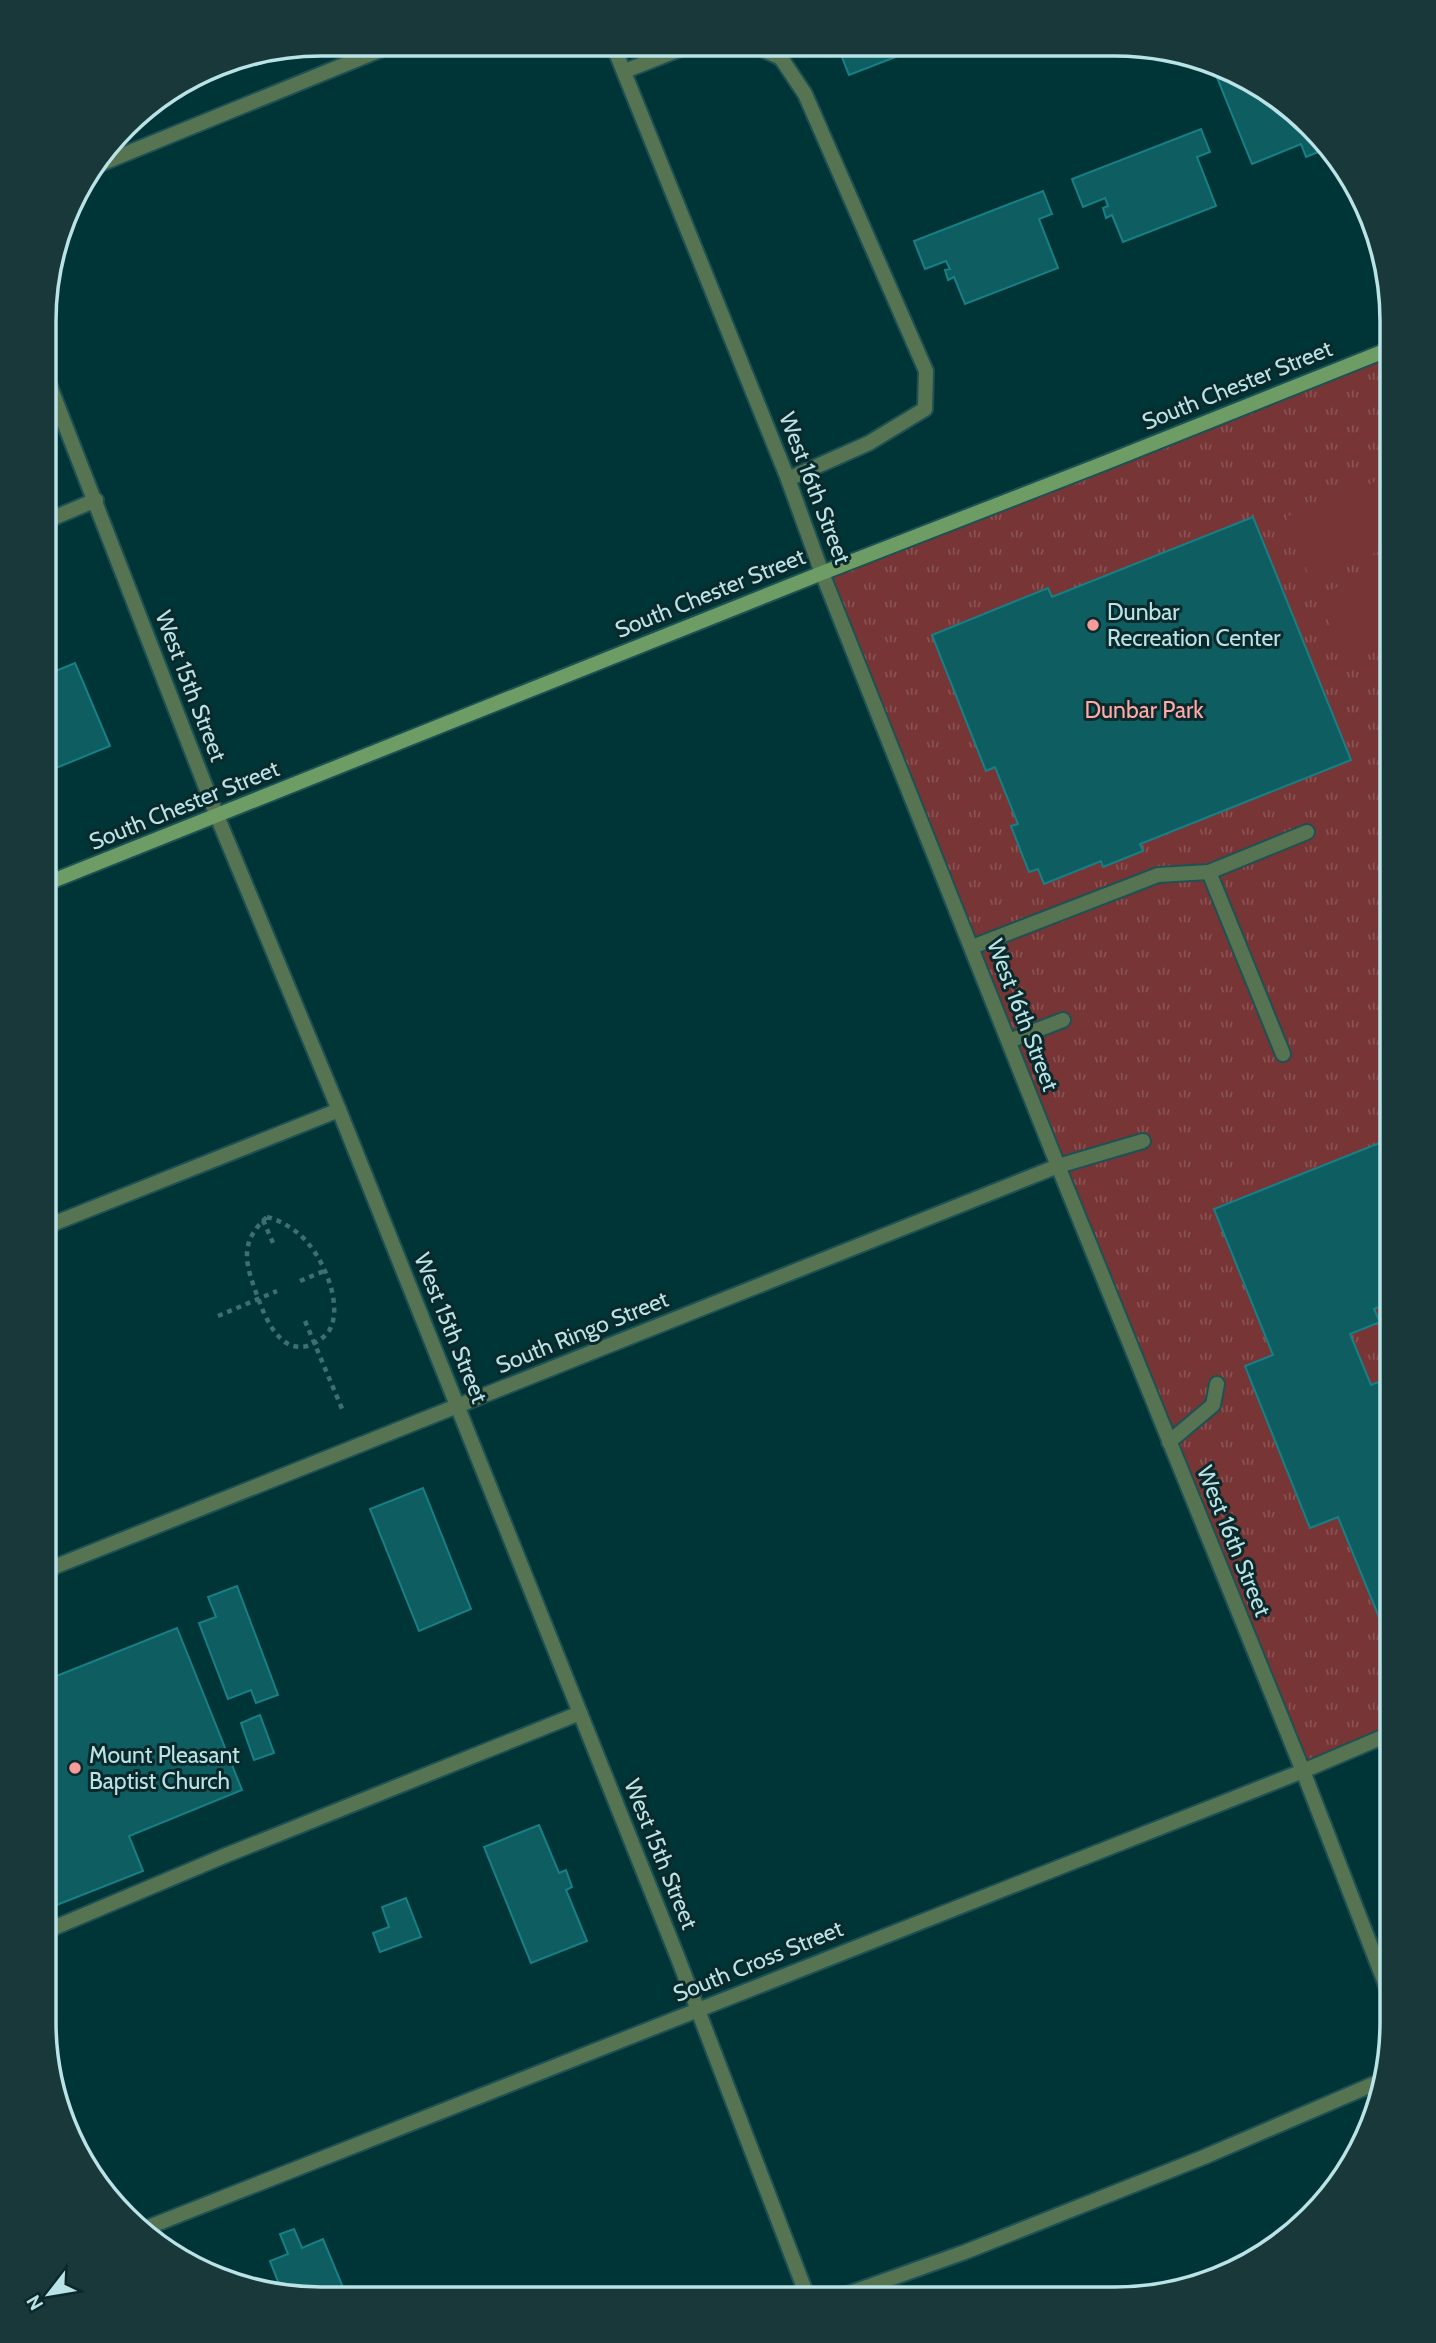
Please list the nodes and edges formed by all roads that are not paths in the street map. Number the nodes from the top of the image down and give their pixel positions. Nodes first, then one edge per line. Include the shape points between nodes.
1 (366, 56) edge
2 (618, 56) edge
3 (663, 56) edge
4 (777, 56) edge
5 (625, 71) junction
6 (111, 160) edge
7 (1380, 353) edge
8 (56, 401) edge
9 (788, 479) junction
10 (96, 500) junction
11 (56, 517) edge
12 (822, 573) junction
13 (217, 816) junction
14 (1307, 832) dead end
15 (1209, 872) junction
16 (56, 880) edge
17 (972, 947) junction
18 (1063, 1020) dead end
19 (1009, 1041) junction
20 (1283, 1054) dead end
21 (340, 1110) junction
22 (1143, 1141) dead end
23 (1058, 1166) junction
24 (56, 1223) edge
25 (1217, 1384) dead end
26 (458, 1406) junction
27 (1169, 1442) junction
28 (56, 1566) edge
29 (580, 1713) junction
30 (1380, 1738) edge
31 (1303, 1771) junction
32 (56, 1927) edge
33 (1380, 1970) edge
34 (698, 2010) junction
35 (1373, 2084) edge
36 (152, 2226) edge
37 (804, 2287) edge
38 (867, 2287) edge

1 - 6 street
2 - 5 street, West 16th Street
3 - 5 street
4 - 9 street via 805,94 926,371 925,409 869,443
5 - 9 street, West 16th Street
7 - 12 main road, South Chester Street
8 - 10 street, West 15th Street
9 - 12 street, West 16th Street
10 - 11 street
10 - 13 street, West 15th Street
12 - 13 main road, South Chester Street
12 - 17 street, West 16th Street
13 - 16 main road, South Chester Street
13 - 21 street, West 15th Street
14 - 15 street
15 - 17 street via 1158,875
15 - 20 street
17 - 19 street, West 16th Street
18 - 19 street
19 - 23 street, West 16th Street
21 - 24 street
21 - 26 street, West 15th Street
22 - 23 street, South Ringo Street
23 - 26 street, South Ringo Street
23 - 27 street, West 16th Street
25 - 27 street via 1213,1405
26 - 28 street, South Ringo Street
26 - 29 street, West 15th Street
27 - 31 street, West 16th Street
29 - 32 street
29 - 34 street, West 15th Street
30 - 31 street, South Cross Street
31 - 33 street, West 16th Street
31 - 34 street, South Cross Street
34 - 36 street, South Cross Street
34 - 37 street, West 15th Street
35 - 38 street via 1203,2157

